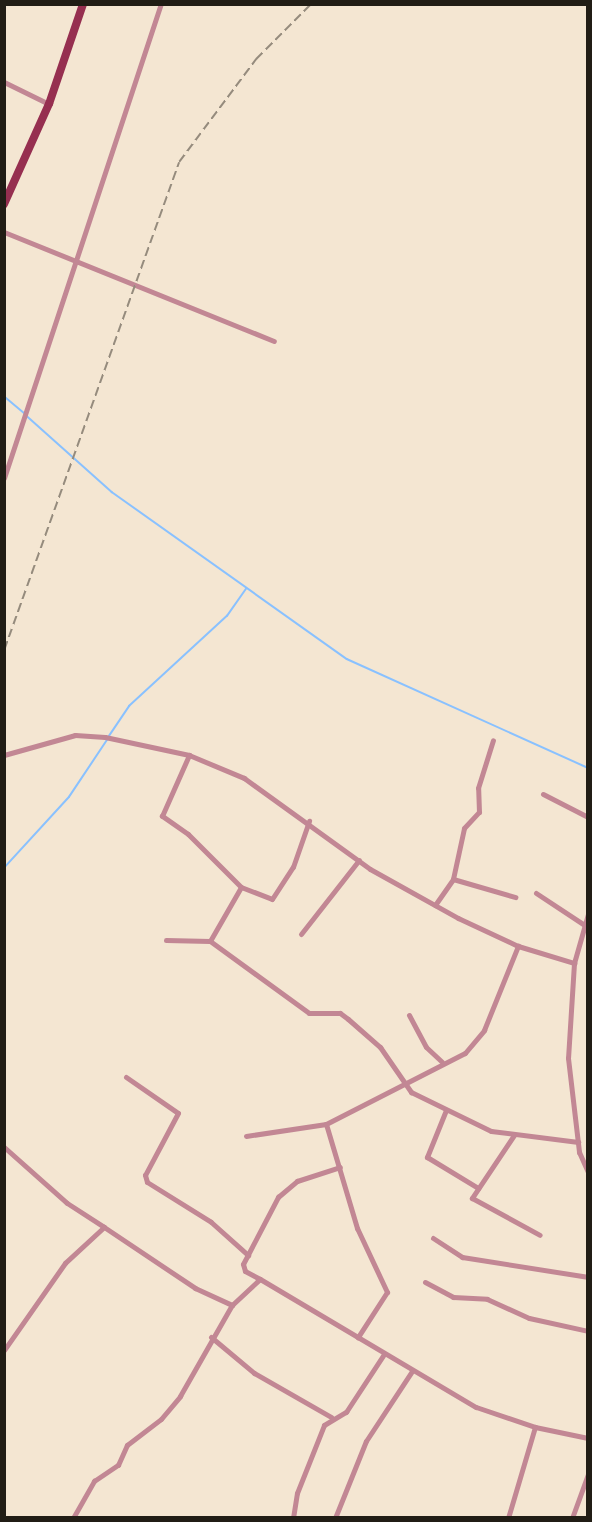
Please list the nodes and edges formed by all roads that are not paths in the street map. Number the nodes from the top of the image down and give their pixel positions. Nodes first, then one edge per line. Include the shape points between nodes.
1 (82, 4) edge
2 (161, 4) edge
3 (4, 82) edge
4 (49, 104) junction
5 (4, 204) edge
6 (4, 232) edge
7 (76, 264) junction
8 (274, 341) dead end
9 (4, 478) edge
10 (493, 740) dead end
11 (4, 755) edge
12 (189, 755) junction
13 (543, 794) dead end
14 (588, 817) edge
15 (309, 821) junction
16 (359, 860) junction
17 (453, 879) junction
18 (241, 887) junction
19 (536, 893) dead end
20 (515, 897) dead end
21 (435, 905) junction
22 (588, 914) edge
23 (583, 924) junction
24 (301, 934) dead end
25 (166, 940) dead end
26 (210, 941) junction
27 (518, 946) junction
28 (574, 963) junction
29 (410, 1015) dead end
30 (442, 1062) junction
31 (126, 1077) dead end
32 (405, 1083) junction
33 (446, 1110) junction
34 (326, 1124) junction
35 (514, 1135) junction
36 (246, 1136) dead end
37 (578, 1142) junction
38 (4, 1147) edge
39 (340, 1167) junction
40 (588, 1172) edge
41 (478, 1188) junction
42 (104, 1227) junction
43 (540, 1235) dead end
44 (433, 1238) dead end
45 (248, 1255) junction
46 (588, 1277) edge
47 (260, 1279) junction
48 (425, 1282) dead end
49 (232, 1305) junction
50 (588, 1331) edge
51 (211, 1337) junction
52 (358, 1337) junction
53 (4, 1350) edge
54 (384, 1354) junction
55 (412, 1371) junction
56 (331, 1417) junction
57 (535, 1428) junction
58 (588, 1438) edge
59 (588, 1474) edge
60 (73, 1518) edge
61 (293, 1518) edge
62 (335, 1518) edge
63 (508, 1518) edge
64 (572, 1518) edge

1 - 4 main road
2 - 7 street
3 - 4 street
4 - 5 main road
6 - 7 street
7 - 8 street
7 - 9 street
10 - 17 street via 478,788 479,812 464,828
11 - 12 street via 54,737 105,736
12 - 15 street via 244,778
12 - 18 street via 162,816 188,834
13 - 14 street
15 - 16 street
15 - 18 street via 293,867 273,899
16 - 21 street
16 - 24 street
17 - 20 street
17 - 21 street
18 - 26 street
19 - 23 street
21 - 27 street
22 - 23 street
23 - 28 street
25 - 26 street
26 - 32 street via 309,1013 340,1013 348,1018 380,1047
27 - 28 street
27 - 30 street via 476,1045
28 - 37 street via 568,1059
29 - 30 street via 426,1047
30 - 32 street
31 - 45 street via 178,1113 145,1175 147,1182 211,1222
32 - 33 street via 411,1092
32 - 34 street via 387,1097
33 - 35 street via 491,1131
33 - 41 street via 427,1157
34 - 36 street
34 - 39 street
35 - 37 street
35 - 41 street
37 - 40 street
38 - 42 street via 67,1203
39 - 45 street via 302,1179 286,1189
39 - 52 street via 362,1244 387,1292
41 - 43 street via 474,1202
42 - 49 street via 195,1288
42 - 53 street via 65,1263
44 - 46 street via 462,1257
45 - 47 street via 243,1269
47 - 49 street
47 - 52 street
48 - 50 street via 453,1297 487,1299 529,1318
49 - 51 street
51 - 56 street via 254,1374
51 - 60 street via 180,1396 161,1419 127,1445 118,1465 94,1481
52 - 54 street
54 - 55 street
54 - 56 street via 346,1412
55 - 57 street via 476,1407
55 - 62 street via 366,1441
56 - 61 street via 297,1493
57 - 58 street
57 - 63 street
59 - 64 street

